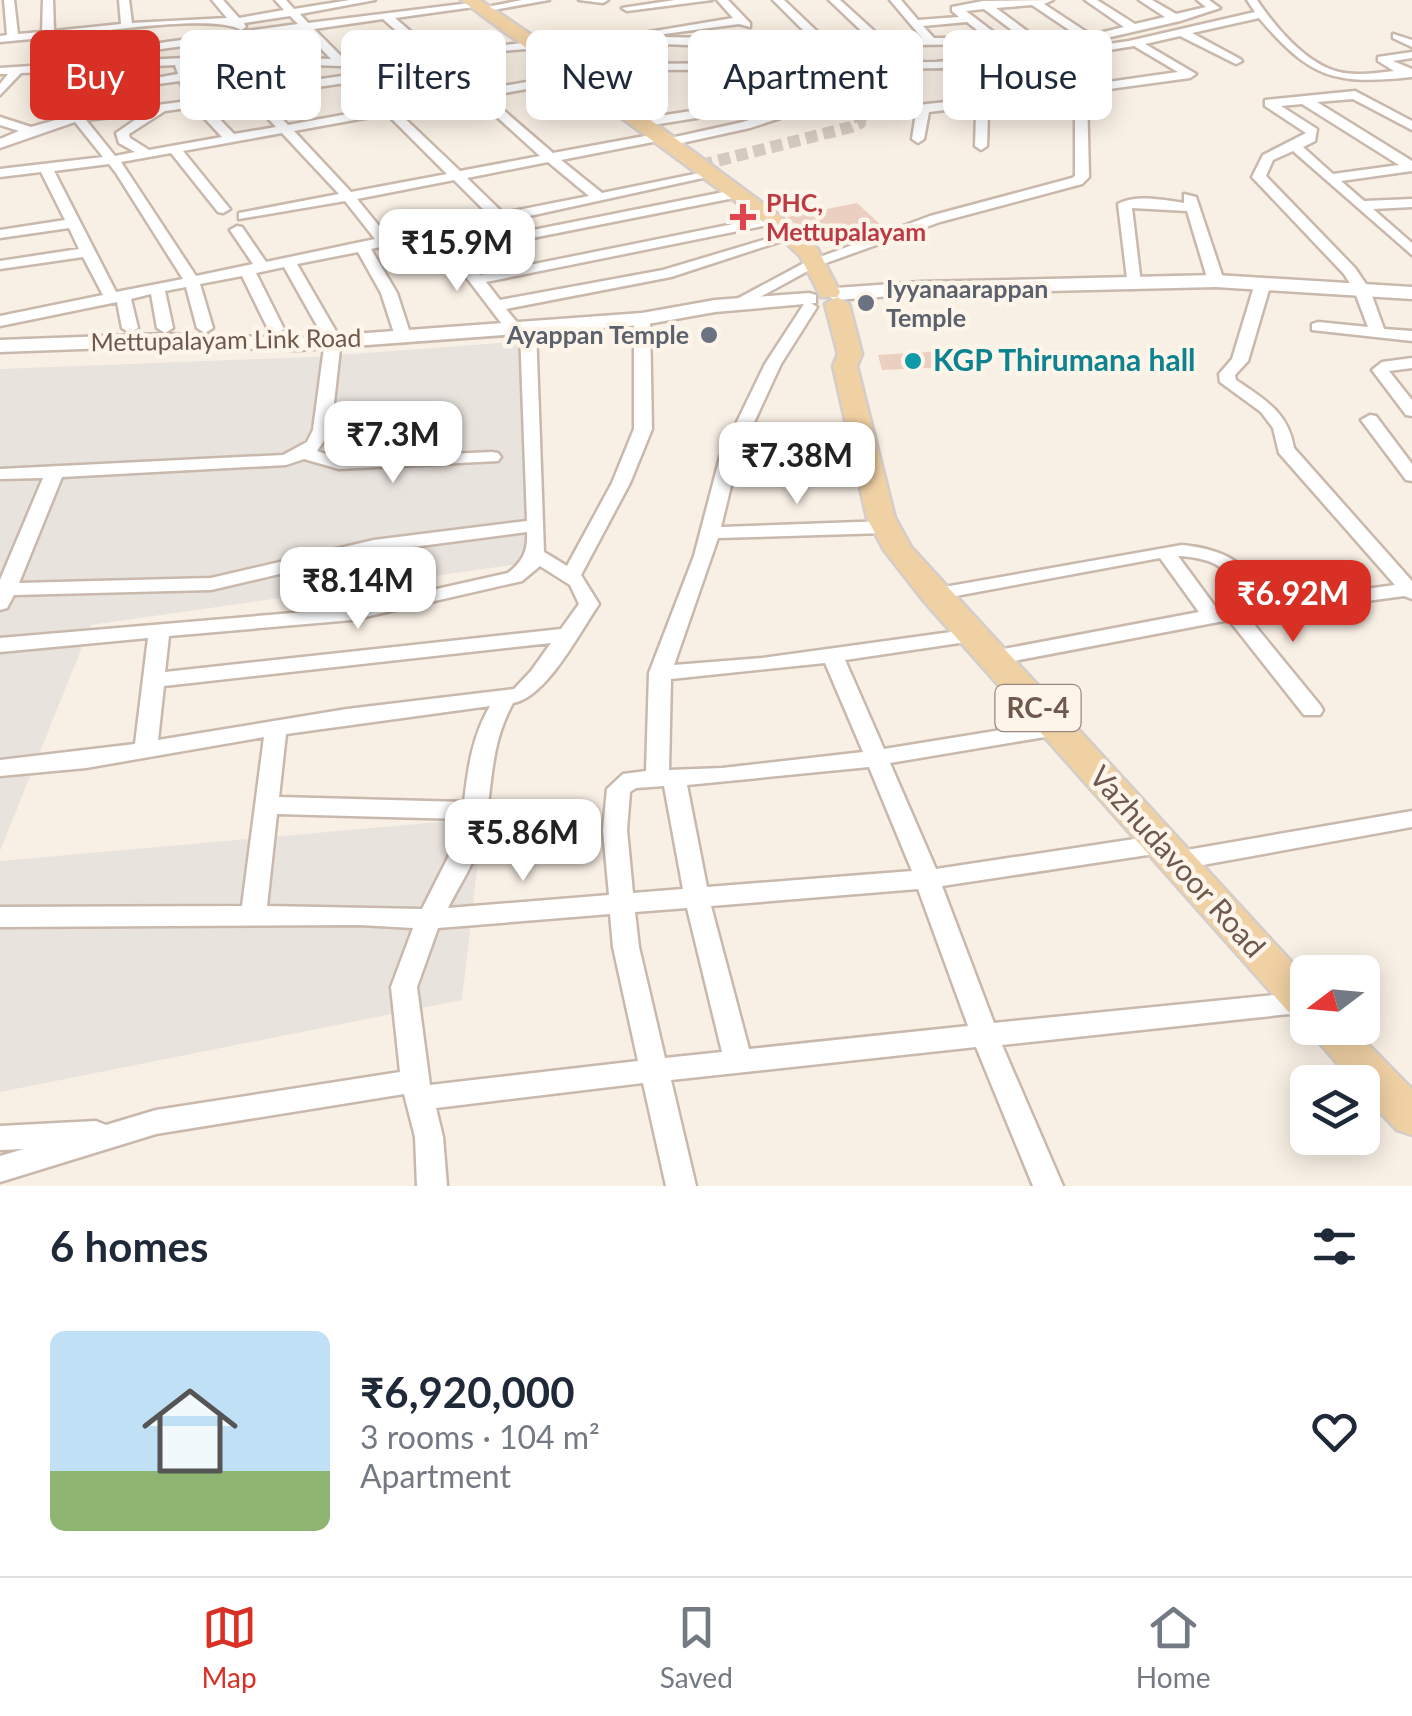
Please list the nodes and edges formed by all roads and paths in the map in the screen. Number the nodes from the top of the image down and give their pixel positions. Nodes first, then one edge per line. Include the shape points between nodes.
1 (9, 0) edge
2 (48, 0) edge
3 (124, 0) edge
4 (217, 0) edge
5 (280, 0) edge
6 (370, 0) edge
7 (544, 0) edge
8 (584, 0) edge
9 (603, 0) edge
10 (707, 0) edge
11 (722, 0) edge
12 (778, 0) edge
13 (834, 0) edge
14 (895, 0) edge
15 (1048, 0) edge
16 (1090, 0) edge
17 (1144, 0) edge
18 (1202, 0) edge
19 (1252, 0) edge
20 (1033, 1) edge
21 (343, 2) edge
22 (981, 3) edge
23 (475, 4) edge
24 (624, 4) edge
25 (291, 12) junction
26 (1261, 14) junction
27 (387, 17) junction
28 (178, 18) junction
29 (970, 19) junction
30 (1176, 19) junction
31 (742, 20) junction
32 (238, 21) junction
33 (915, 22) junction
34 (126, 28) junction
35 (308, 29) junction
36 (48, 30) edge
37 (104, 30) edge
38 (242, 30) edge
39 (300, 30) edge
40 (402, 30) edge
41 (650, 30) edge
42 (667, 30) edge
43 (751, 30) edge
44 (809, 30) edge
45 (867, 30) edge
46 (984, 30) edge
47 (1018, 30) edge
48 (1067, 30) edge
49 (1182, 32) junction
50 (1135, 36) junction
51 (1396, 36) dead end
52 (526, 38) edge
53 (6, 39) edge
54 (1112, 41) edge
55 (180, 44) joint
56 (923, 44) edge
57 (932, 44) junction
58 (943, 44) edge
59 (1412, 44) edge
60 (160, 50) edge
61 (1412, 55) edge
62 (160, 58) edge
63 (1236, 61) dead end
64 (341, 62) joint
65 (8, 74) edge
66 (1345, 78) junction
67 (1409, 81) edge
68 (1112, 89) edge
69 (0, 90) edge
70 (1348, 94) junction
71 (1303, 99) junction
72 (943, 107) edge
73 (923, 108) edge
74 (688, 115) edge
75 (506, 118) edge
76 (77, 120) edge
77 (83, 120) edge
78 (143, 120) edge
79 (213, 120) edge
80 (275, 120) edge
81 (342, 120) edge
82 (398, 120) edge
83 (637, 120) edge
84 (762, 120) edge
85 (921, 120) edge
86 (982, 120) edge
87 (1082, 120) edge
88 (0, 121) edge
89 (640, 122) junction
90 (1412, 126) edge
91 (26, 130) junction
92 (284, 130) junction
93 (231, 139) junction
94 (918, 139) dead end
95 (664, 140) junction
96 (0, 144) edge
97 (981, 146) dead end
98 (1294, 146) junction
99 (174, 149) junction
100 (148, 154) junction
101 (552, 156) junction
102 (113, 160) junction
103 (1412, 167) edge
104 (46, 169) junction
105 (0, 173) edge
106 (458, 174) junction
107 (714, 174) junction
108 (1330, 178) junction
109 (738, 192) junction
110 (347, 195) junction
111 (600, 198) junction
112 (1412, 203) edge
113 (1363, 206) junction
114 (222, 210) dead end
115 (502, 218) junction
116 (773, 220) junction
117 (73, 223) junction
118 (438, 231) junction
119 (0, 234) edge
120 (518, 236) junction
121 (1404, 236) edge
122 (384, 241) junction
123 (361, 246) junction
124 (452, 250) junction
125 (88, 252) junction
126 (1412, 252) edge
127 (804, 253) junction
128 (287, 260) junction
129 (0, 265) edge
130 (254, 266) junction
131 (191, 280) junction
132 (475, 280) junction
133 (1222, 281) junction
134 (1260, 283) junction
135 (1132, 284) junction
136 (157, 287) junction
137 (1362, 290) junction
138 (1412, 293) edge
139 (117, 296) junction
140 (824, 300) junction
141 (738, 304) junction
142 (495, 306) junction
143 (693, 312) junction
144 (642, 318) junction
145 (0, 321) edge
146 (1318, 327) dead end
147 (130, 328) junction
148 (165, 328) junction
149 (205, 328) junction
150 (521, 329) junction
151 (276, 330) junction
152 (0, 334) edge
153 (1378, 334) junction
154 (404, 336) junction
155 (1412, 336) edge
156 (332, 340) junction
157 (0, 346) edge
158 (1412, 362) edge
159 (1412, 411) edge
160 (1370, 420) dead end
161 (303, 454) junction
162 (492, 458) dead end
163 (55, 471) junction
164 (0, 474) edge
165 (1412, 476) edge
166 (536, 524) junction
167 (886, 527) junction
168 (708, 534) junction
169 (536, 555) junction
170 (1169, 557) dead end
171 (571, 576) junction
172 (1411, 590) edge
173 (2, 594) edge
174 (934, 594) junction
175 (1224, 614) junction
176 (159, 634) junction
177 (567, 636) junction
178 (0, 645) edge
179 (983, 646) junction
180 (832, 655) junction
181 (660, 673) junction
182 (154, 680) junction
183 (505, 698) junction
184 (1312, 710) dead end
185 (276, 728) junction
186 (1056, 728) junction
187 (146, 750) junction
188 (877, 758) junction
189 (0, 768) edge
190 (665, 778) junction
191 (267, 806) junction
192 (478, 810) junction
193 (1412, 819) edge
194 (1168, 852) junction
195 (926, 879) junction
196 (698, 899) junction
197 (621, 904) junction
198 (253, 916) junction
199 (0, 917) edge
200 (429, 918) junction
201 (1290, 987) edge
202 (1290, 1014) edge
203 (986, 1038) junction
204 (1344, 1045) edge
205 (738, 1059) junction
206 (655, 1069) junction
207 (418, 1089) junction
208 (1412, 1117) edge
209 (118, 1132) junction
210 (0, 1138) edge
211 (0, 1168) edge
212 (432, 1186) edge
213 (681, 1186) edge
214 (1048, 1186) edge

1 - 53 street
2 - 36 street
3 - 34 street
4 - 32 street
5 - 25 street
6 - 21 street
7 - 23 street
8 - 9 street
10 - 24 street
11 - 31 street
12 - 44 street
13 - 45 street
14 - 33 street
15 - 20 street
16 - 50 street
17 - 30 street
18 - 30 street via 1216,8
19 - 26 street
20 - 22 street
20 - 48 street
21 - 25 street
22 - 29 street via 956,8
22 - 47 street
23 - 27 street
23 - 52 main road
24 - 41 street
25 - 32 street
25 - 35 street
26 - 49 street
26 - 66 street via 1310,66
27 - 35 street
27 - 40 street
28 - 32 street
28 - 34 street
28 - 55 street
29 - 33 street
29 - 46 street
30 - 50 street
31 - 42 street
31 - 43 street
32 - 38 street
33 - 57 street
34 - 37 street
35 - 39 street
35 - 64 street
49 - 50 street
49 - 63 street
50 - 54 street
50 - 68 street via 1190,74
51 - 59 street
55 - 60 street
56 - 57 street
57 - 58 street
61 - 67 street via 1382,59
62 - 64 street
65 - 69 street
66 - 67 street
66 - 70 street
70 - 71 street
70 - 90 street
71 - 98 street via 1269,103 1313,132
71 - 103 street
72 - 73 street
74 - 89 street
75 - 101 street
76 - 91 street
77 - 102 street
78 - 100 street via 122,136
79 - 93 street
80 - 92 street
81 - 92 street
82 - 106 street
83 - 89 main road
84 - 95 street
85 - 94 street
86 - 97 street
87 - 127 street via 1078,180
88 - 91 street
89 - 95 main road
91 - 96 street
92 - 93 street
92 - 110 street
93 - 99 street
95 - 101 street
95 - 107 main road
98 - 108 street
98 - 137 street via 1268,158 1259,177
99 - 100 street
99 - 114 street
100 - 102 street
101 - 106 street
101 - 111 street
102 - 104 street
102 - 131 street
103 - 108 street
104 - 105 street
104 - 117 street
106 - 110 street
106 - 115 street
107 - 109 main road
107 - 111 street
108 - 113 street
109 - 116 main road
109 - 120 street
110 - 122 street
110 - 130 street via 241,223
111 - 115 street
112 - 113 street
113 - 121 street
115 - 118 street
115 - 120 street
116 - 127 main road
116 - 132 street
117 - 119 street
117 - 125 street
118 - 122 street
118 - 124 street
120 - 124 street
121 - 126 street
122 - 123 street
123 - 128 street
123 - 154 street via 389,293
124 - 132 street
125 - 129 street
125 - 139 street
127 - 140 main road, Vazhudavoor Road
127 - 141 street
127 - 142 street
128 - 130 street
128 - 156 street
130 - 131 street
130 - 151 street
131 - 136 street
131 - 149 street
132 - 142 street
133 - 134 street
133 - 135 street
133 - 135 street via 1190,201 1152,202 1125,204
134 - 137 street
134 - 172 street via 1240,360 1226,378 1267,408 1282,428 1286,450
135 - 140 street
136 - 139 street
136 - 148 street
137 - 138 street
137 - 153 street
139 - 145 street
139 - 147 street
140 - 141 street, Mettupalayam Link Road
140 - 143 street
140 - 167 main road, Vazhudavoor Road / RC-4
140 - 168 street via 765,380 728,458
141 - 143 street, Mettupalayam Link Road
142 - 150 street
143 - 144 street, Mettupalayam Link Road
144 - 150 street, Mettupalayam Link Road
144 - 171 street via 643,429
146 - 153 street
147 - 148 street
147 - 152 street
148 - 149 street
149 - 151 street
150 - 154 street, Mettupalayam Link Road
150 - 166 street
151 - 156 street via 307,330
153 - 155 street
154 - 156 street, Mettupalayam Link Road
156 - 157 street, Mettupalayam Link Road
156 - 161 street via 322,430
158 - 159 street via 1380,370
160 - 165 street
161 - 162 street via 339,464
161 - 163 street
163 - 164 street
163 - 173 street
166 - 169 street
166 - 173 street via 374,546 210,584
167 - 168 street
167 - 174 main road, Vazhudavoor Road / RC-4
168 - 181 street
169 - 171 street
169 - 176 street via 515,576 352,614
170 - 175 street
171 - 177 street via 590,604
172 - 175 street
174 - 175 street via 1189,549 1220,558 1239,577 1243,598
174 - 179 main road, Vazhudavoor Road / RC-4
175 - 179 street
175 - 184 street
176 - 178 street
176 - 182 street
177 - 182 street
177 - 183 street via 528,688
179 - 180 street
179 - 186 main road, Vazhudavoor Road / RC-4
180 - 181 street
180 - 188 street
181 - 190 street
182 - 187 street
183 - 185 street
183 - 192 street via 481,756
185 - 187 street
185 - 191 street
186 - 188 street
186 - 194 main road, Vazhudavoor Road / RC-4
187 - 189 street
188 - 190 street
188 - 195 street
190 - 196 street
190 - 197 street via 631,780 616,795
191 - 192 street
191 - 198 street
192 - 200 street
193 - 194 street
194 - 195 street
194 - 201 main road, Vazhudavoor Road / RC-4
195 - 196 street
195 - 203 street
196 - 197 street
196 - 205 street
197 - 200 street
197 - 206 street
198 - 199 street
198 - 200 street
200 - 207 street via 404,987
202 - 203 street
203 - 205 street
203 - 214 street
204 - 208 main road, Vazhudavoor Road / RC-4
205 - 206 street
206 - 207 street
206 - 213 street
207 - 209 street
207 - 212 street
209 - 210 street
209 - 211 street

